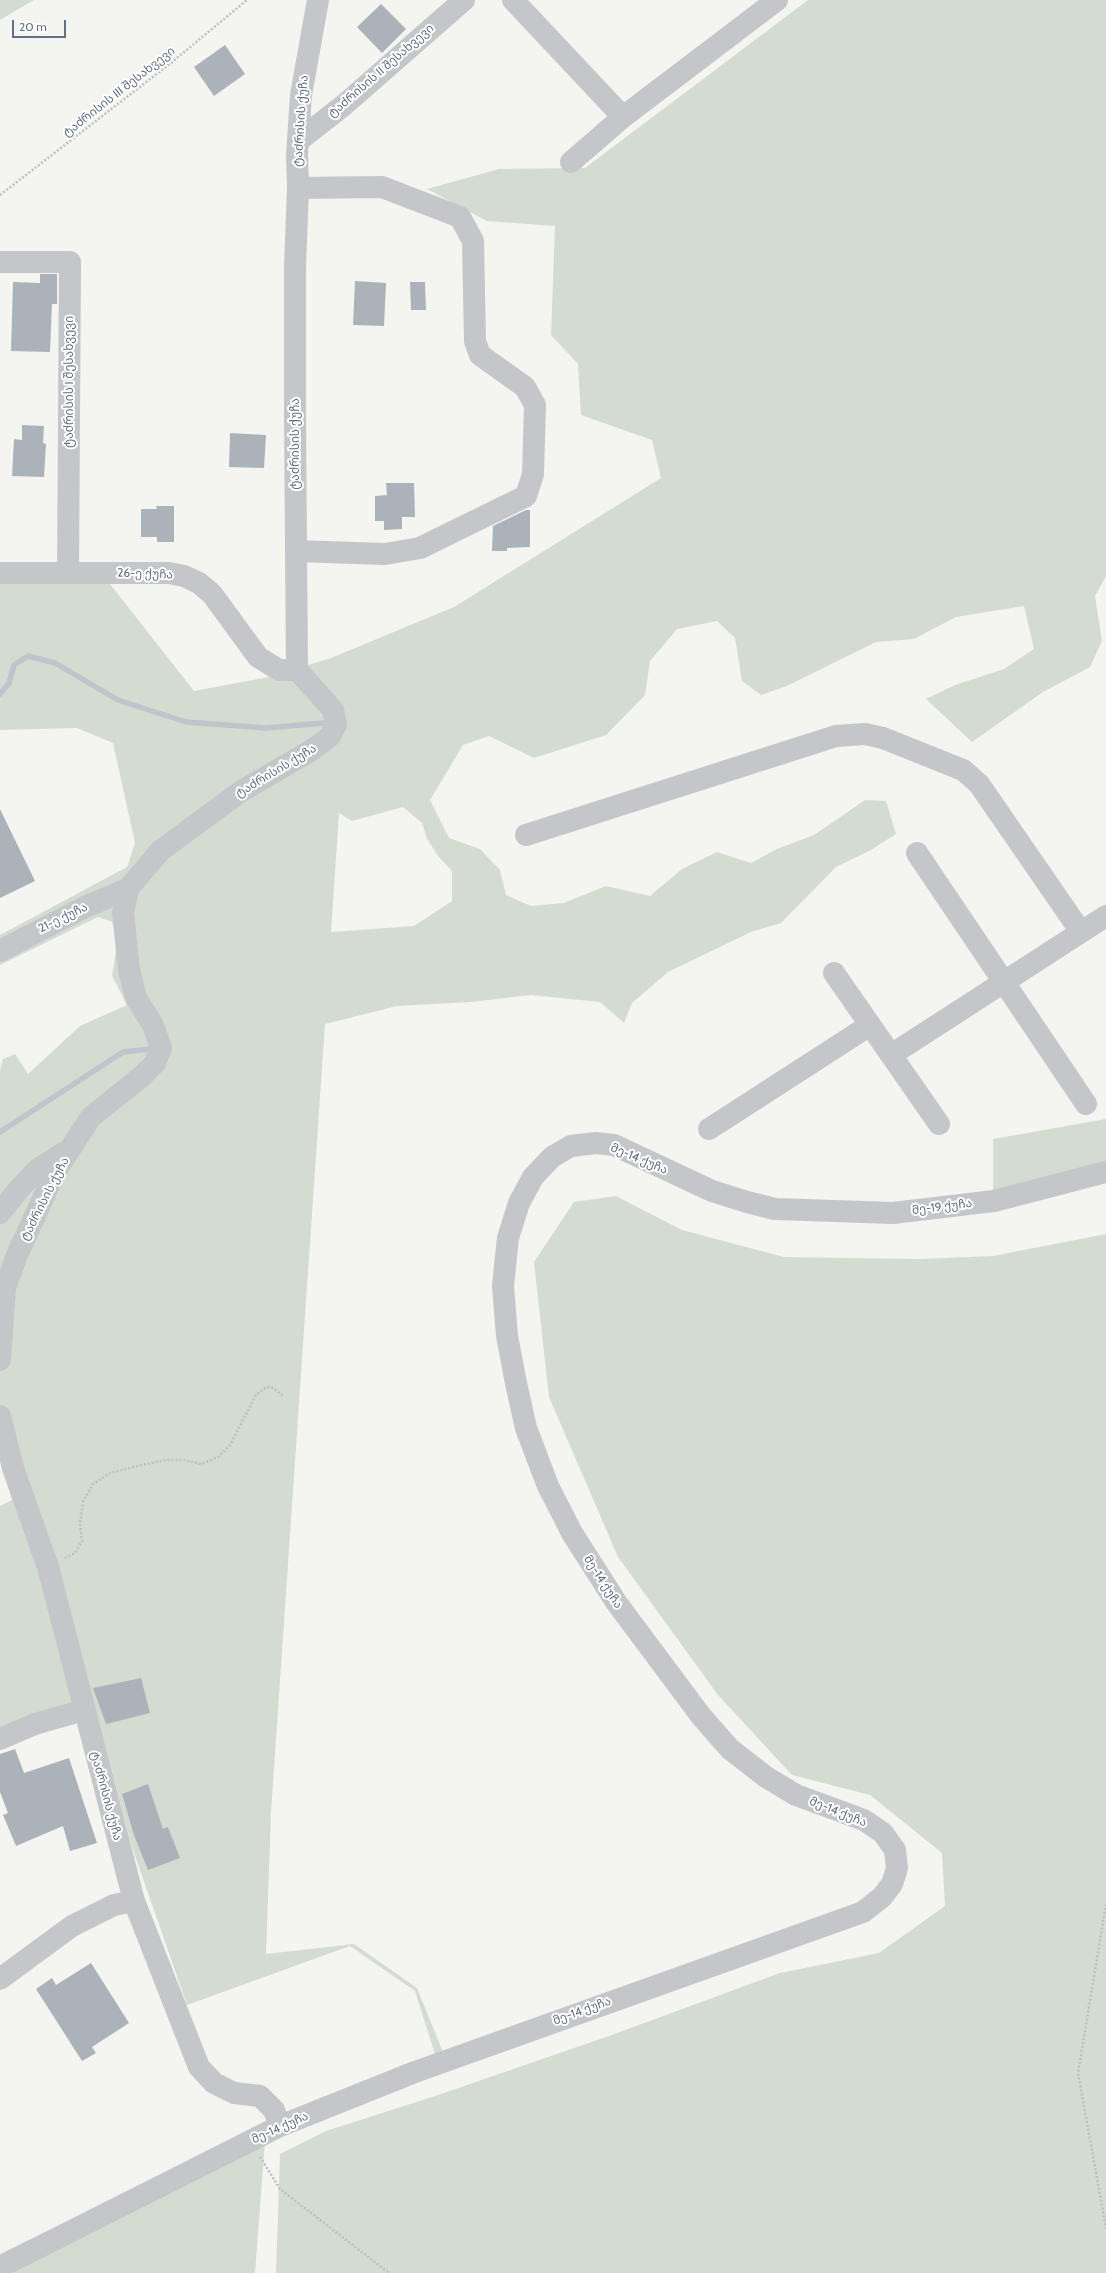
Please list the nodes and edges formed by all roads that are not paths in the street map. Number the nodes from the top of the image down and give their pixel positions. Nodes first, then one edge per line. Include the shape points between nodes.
1 (318, 0) edge
2 (464, 0) edge
3 (514, 0) edge
4 (777, 0) edge
5 (623, 117) junction
6 (298, 141) junction
7 (571, 162) dead end
8 (298, 188) junction
9 (0, 262) edge
10 (296, 551) junction
11 (0, 573) edge
12 (68, 573) junction
13 (297, 670) junction
14 (526, 835) dead end
15 (917, 853) dead end
16 (128, 889) junction
17 (1106, 916) edge
18 (1081, 932) junction
19 (0, 951) edge
20 (834, 973) dead end
21 (1004, 982) junction
22 (870, 1025) junction
23 (891, 1055) junction
24 (1086, 1104) dead end
25 (939, 1124) dead end
26 (709, 1130) dead end
27 (70, 1150) junction
28 (1106, 1172) edge
29 (775, 1209) joint
30 (0, 1213) edge
31 (3, 1288) edge
32 (0, 1360) edge
33 (0, 1416) edge
34 (84, 1710) junction
35 (0, 1739) edge
36 (134, 1901) junction
37 (0, 1979) edge
38 (280, 2126) junction
39 (0, 2267) edge

1 - 6 street, ტაძრისის ქუჩა via 301,95
2 - 6 street, ტაძრისის II შესახვევი via 344,105
3 - 5 street
4 - 5 street
5 - 7 street
6 - 8 street, ტაძრისის ქუჩა
8 - 10 street, ტაძრისის ქუჩა via 295,267
8 - 10 street via 382,187 460,217 473,241 475,341 480,355 525,387 535,405 533,474 526,496 420,548 386,554
9 - 12 street, ტაძრისის I შესახვევი via 70,262
10 - 13 street, ტაძრისის ქუჩა
11 - 12 street, 26-ე ქუჩა
12 - 13 street, 26-ე ქუჩა via 169,573 184,576 199,583 212,594 258,657 279,670
13 - 16 street, ტაძრისის ქუჩა via 333,710 336,724 330,736 206,816 160,851
14 - 18 street via 836,736 865,734 883,738 963,770 979,784
15 - 21 street
16 - 19 street, 21-ე ქუჩა via 85,907
16 - 27 street, ტაძრისის ქუჩა via 123,913 129,970 136,998 153,1025 161,1048 150,1068 91,1117
17 - 18 street
18 - 21 street
20 - 22 street
21 - 23 street
21 - 24 street
22 - 23 street
22 - 26 street
23 - 25 street
27 - 30 street via 38,1169
27 - 31 street, ტაძრისის ქუჩა via 46,1193
28 - 29 street, მე-19 ქუჩა via 994,1201 893,1213
29 - 38 street, მე-14 ქუჩა via 712,1191 614,1146 596,1143 571,1146 552,1157 533,1176 519,1203 508,1238 503,1286 507,1336 526,1428 548,1486 572,1533 616,1602 701,1716 730,1749 766,1777 796,1795 864,1820 883,1833 895,1850 897,1868 892,1884 882,1897 863,1912 414,2072
31 - 32 street, ტაძრისის ქუჩა
33 - 34 street, ტაძრისის ქუჩა via 13,1468 48,1567
34 - 35 street via 35,1724
34 - 36 street, ტაძრისის ქუჩა
36 - 37 street via 114,1905 72,1926
36 - 38 street, ტაძრისის ქუჩა via 199,2067 214,2083 234,2093 260,2096 274,2110
38 - 39 street, მე-14 ქუჩა

